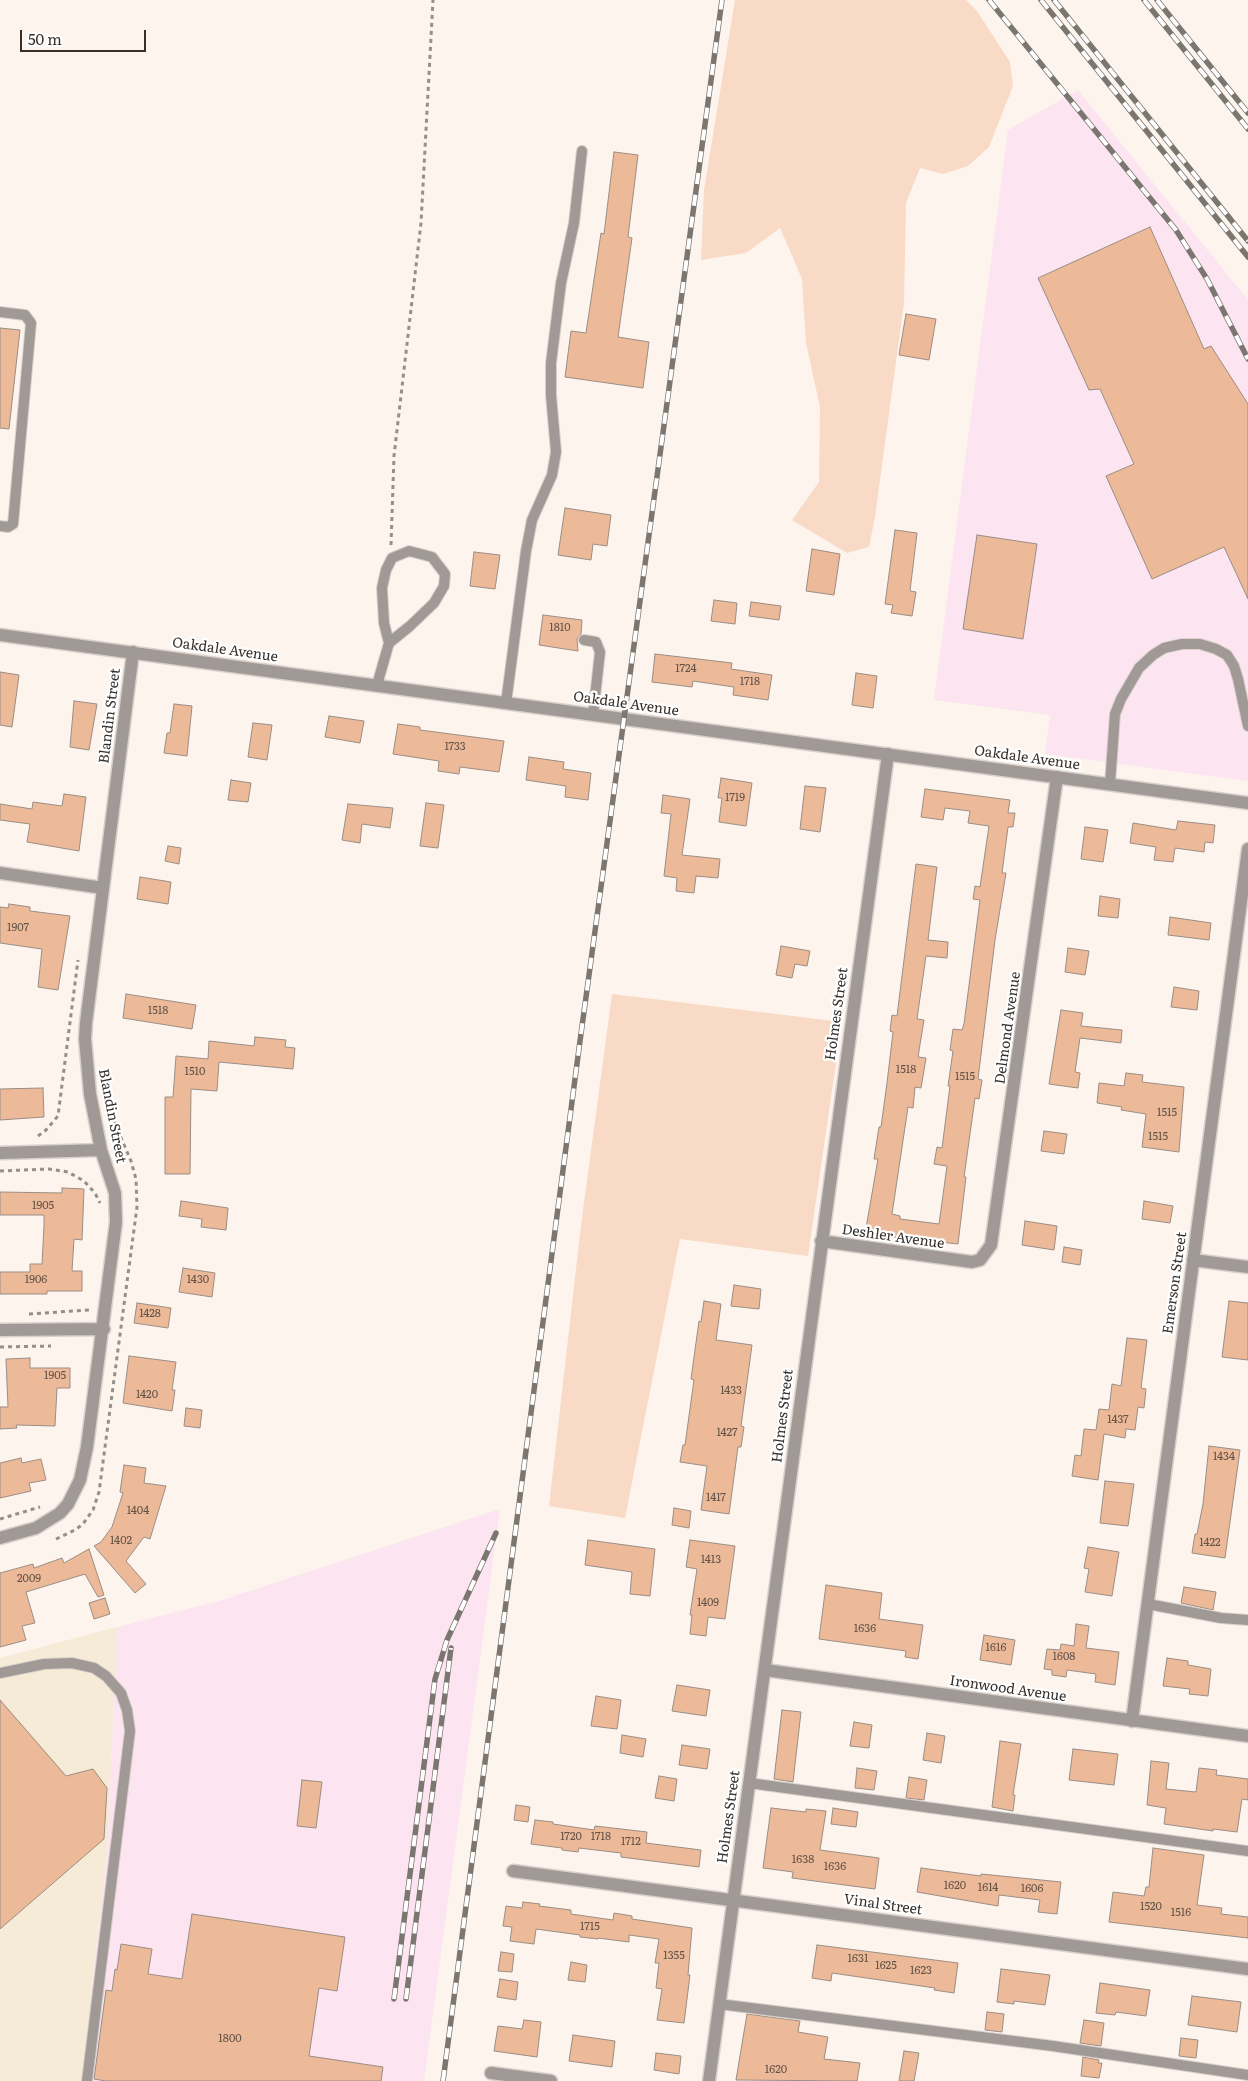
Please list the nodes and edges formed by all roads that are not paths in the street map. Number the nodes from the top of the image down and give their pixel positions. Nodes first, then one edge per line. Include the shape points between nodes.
1 (582, 151) dead end
2 (0, 312) edge
3 (0, 526) edge
4 (0, 635) edge
5 (584, 640) dead end
6 (389, 643) junction
7 (133, 652) junction
8 (377, 686) junction
9 (506, 703) junction
10 (593, 715) junction
11 (1248, 726) edge
12 (888, 754) junction
13 (1057, 777) junction
14 (1110, 784) junction
15 (1248, 803) edge
16 (1248, 849) edge
17 (0, 873) edge
18 (103, 888) junction
19 (101, 1150) junction
20 (0, 1154) edge
21 (821, 1241) junction
22 (1193, 1260) junction
23 (960, 1261) joint
24 (1248, 1267) edge
25 (104, 1329) junction
26 (0, 1330) edge
27 (0, 1538) edge
28 (1148, 1604) junction
29 (1248, 1620) edge
30 (765, 1670) junction
31 (0, 1673) edge
32 (1132, 1721) junction
33 (1248, 1736) edge
34 (749, 1783) junction
35 (1248, 1851) edge
36 (513, 1871) dead end
37 (733, 1899) junction
38 (1248, 1969) edge
39 (719, 2004) junction
40 (492, 2073) dead end
41 (1248, 2074) edge
42 (88, 2081) edge
43 (550, 2081) edge
44 (709, 2081) edge

1 - 9 lane via 574,223 561,283 551,362 556,452 552,474 532,520
2 - 3 lane via 25,315 32,323 13,524
4 - 7 street, Oakdale Avenue
5 - 10 lane via 596,642 600,652
6 - 6 lane via 434,603 444,586 445,574 432,557 409,551 392,558 382,588
6 - 8 lane
7 - 8 street, Oakdale Avenue
7 - 18 street, Blandin Street
8 - 9 street, Oakdale Avenue
9 - 10 street, Oakdale Avenue
10 - 12 street, Oakdale Avenue
11 - 14 lane via 1238,679 1227,655 1200,644 1164,648 1139,668 1120,699 1115,714
12 - 13 street, Oakdale Avenue
12 - 21 street, Holmes Street
13 - 14 street, Oakdale Avenue
13 - 23 street, Delmond Avenue via 994,1236 980,1260
14 - 15 street, Oakdale Avenue
16 - 22 street, Emerson Street
17 - 18 street
18 - 19 street, Blandin Street via 85,1039 90,1094
19 - 20 street
19 - 25 street, Blandin Street via 115,1192 116,1214
21 - 23 street, Deshler Avenue
21 - 30 street, Holmes Street
22 - 24 street
22 - 28 street, Emerson Street
25 - 26 street
25 - 27 street, Blandin Street via 87,1447 75,1492 60,1514 49,1521
28 - 29 lane
28 - 32 street, Emerson Street
30 - 32 street, Ironwood Avenue
30 - 34 street, Holmes Street
31 - 42 lane via 44,1664 72,1663 94,1668 121,1692 127,1710 130,1731
32 - 33 street, Ironwood Avenue
34 - 35 lane
34 - 37 street, Holmes Street
36 - 37 street, Vinal Street
37 - 38 street, Vinal Street
37 - 39 street, Holmes Street
39 - 41 lane
39 - 44 street, Holmes Street
40 - 43 street

